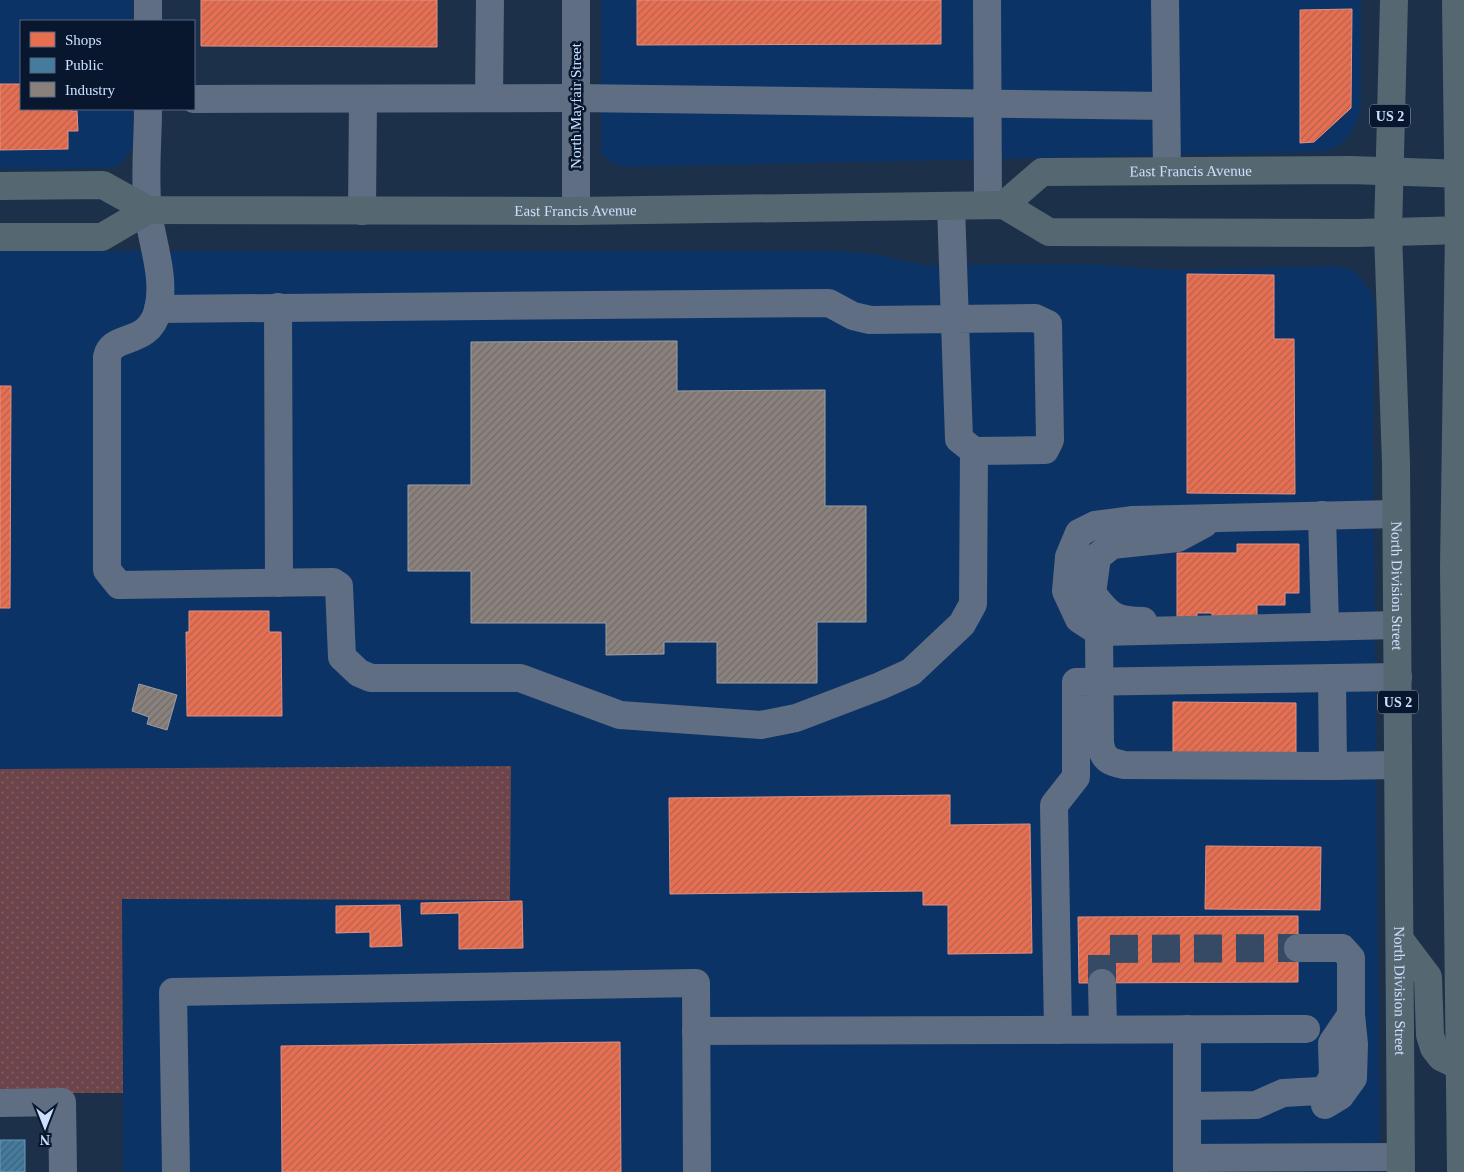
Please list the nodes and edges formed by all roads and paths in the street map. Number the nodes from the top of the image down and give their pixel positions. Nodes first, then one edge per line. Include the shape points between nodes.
1 (148, 0) edge
2 (490, 0) edge
3 (576, 0) edge
4 (987, 0) edge
5 (1165, 0) edge
6 (1394, 0) edge
7 (1459, 2) edge
8 (148, 20) edge
9 (489, 98) junction
10 (576, 98) junction
11 (195, 99) edge
12 (363, 99) junction
13 (987, 104) junction
14 (1166, 106) junction
15 (148, 110) edge
16 (1167, 171) junction
17 (1390, 172) junction
18 (1461, 174) edge
19 (0, 186) edge
20 (996, 205) junction
21 (951, 206) junction
22 (148, 210) junction
23 (362, 211) junction
24 (576, 211) junction
25 (1462, 230) edge
26 (1388, 232) junction
27 (0, 237) edge
28 (278, 307) junction
29 (158, 309) junction
30 (955, 318) junction
31 (974, 451) junction
32 (1396, 514) junction
33 (1322, 515) junction
34 (1214, 518) junction
35 (278, 583) junction
36 (1397, 625) junction
37 (1325, 627) junction
38 (1257, 629) junction
39 (1099, 632) junction
40 (1398, 677) junction
41 (1332, 678) junction
42 (1098, 682) junction
43 (1398, 765) junction
44 (1333, 766) junction
45 (1400, 940) junction
46 (1298, 948) tunnel mouth
47 (1102, 983) tunnel mouth
48 (1103, 1029) junction
49 (1187, 1029) junction
50 (1306, 1029) dead end
51 (1058, 1030) junction
52 (696, 1031) junction
53 (1462, 1066) edge
54 (0, 1103) edge
55 (1187, 1106) junction
56 (1187, 1165) edge
57 (1401, 1165) edge
58 (63, 1172) edge
59 (176, 1172) edge
60 (697, 1172) edge
61 (1461, 1172) edge

1 - 8 street
2 - 9 street
3 - 10 street, North Mayfair Street
4 - 13 street
5 - 14 street
6 - 17 main road, North Division Street / US 2
7 - 18 main road
9 - 10 street
9 - 12 street
10 - 13 street
10 - 24 street, North Mayfair Street
11 - 12 street
12 - 23 street
13 - 14 street
13 - 20 street
14 - 16 street
15 - 22 street
16 - 17 main road, East Francis Avenue
16 - 20 main road, East Francis Avenue via 1042,172
17 - 18 main road, East Francis Avenue
17 - 26 main road, North Division Street / US 2
18 - 25 main road
19 - 22 main road, East Francis Avenue via 103,185
20 - 21 main road, East Francis Avenue
20 - 26 main road via 1049,232
21 - 24 main road, East Francis Avenue
21 - 30 street
22 - 23 main road, East Francis Avenue
22 - 27 main road via 102,237
22 - 29 street via 158,262
23 - 24 main road, East Francis Avenue
25 - 26 main road
25 - 53 main road via 1454,568
26 - 32 main road, North Division Street / US 2
28 - 29 street
28 - 30 street via 829,303 862,319
28 - 35 street
29 - 35 street via 148,330 132,340 114,343 108,349 107,570 119,585
30 - 31 street via 959,439
30 - 31 street via 1035,318 1048,324 1050,440 1045,450
31 - 35 street via 973,604 962,624 911,672 796,718 761,725 620,715 520,678 372,678 359,674 342,657 339,586 334,582
32 - 33 street
32 - 36 main road, North Division Street / US 2
33 - 34 street
33 - 37 street
34 - 38 street via 1178,538 1112,545 1097,558 1092,593 1107,613 1128,621 1218,621
34 - 39 street via 1133,520 1095,525 1079,533 1069,558 1066,591 1079,618
36 - 37 street
36 - 40 main road, North Division Street / US 2
37 - 38 street
38 - 39 street
39 - 42 street
40 - 41 street
40 - 43 main road, North Division Street / US 2
41 - 42 street
41 - 44 street
42 - 44 street via 1100,743 1102,754 1109,762 1124,765
42 - 51 street via 1076,682 1076,777 1054,805
43 - 44 street
43 - 45 main road, North Division Street / US 2
45 - 53 main road via 1428,977 1430,1035 1434,1048 1441,1056
45 - 57 main road, North Division Street / US 2
46 - 55 street via 1342,948 1351,958 1351,1015 1332,1043 1333,1076 1327,1087 1319,1091 1283,1094 1256,1105
47 - 48 street
48 - 49 street
48 - 51 street
49 - 50 street
49 - 55 street
51 - 52 street
52 - 59 street via 696,983 173,992
52 - 60 street
53 - 61 main road
54 - 58 street via 62,1102
55 - 56 street
56 - 57 street

